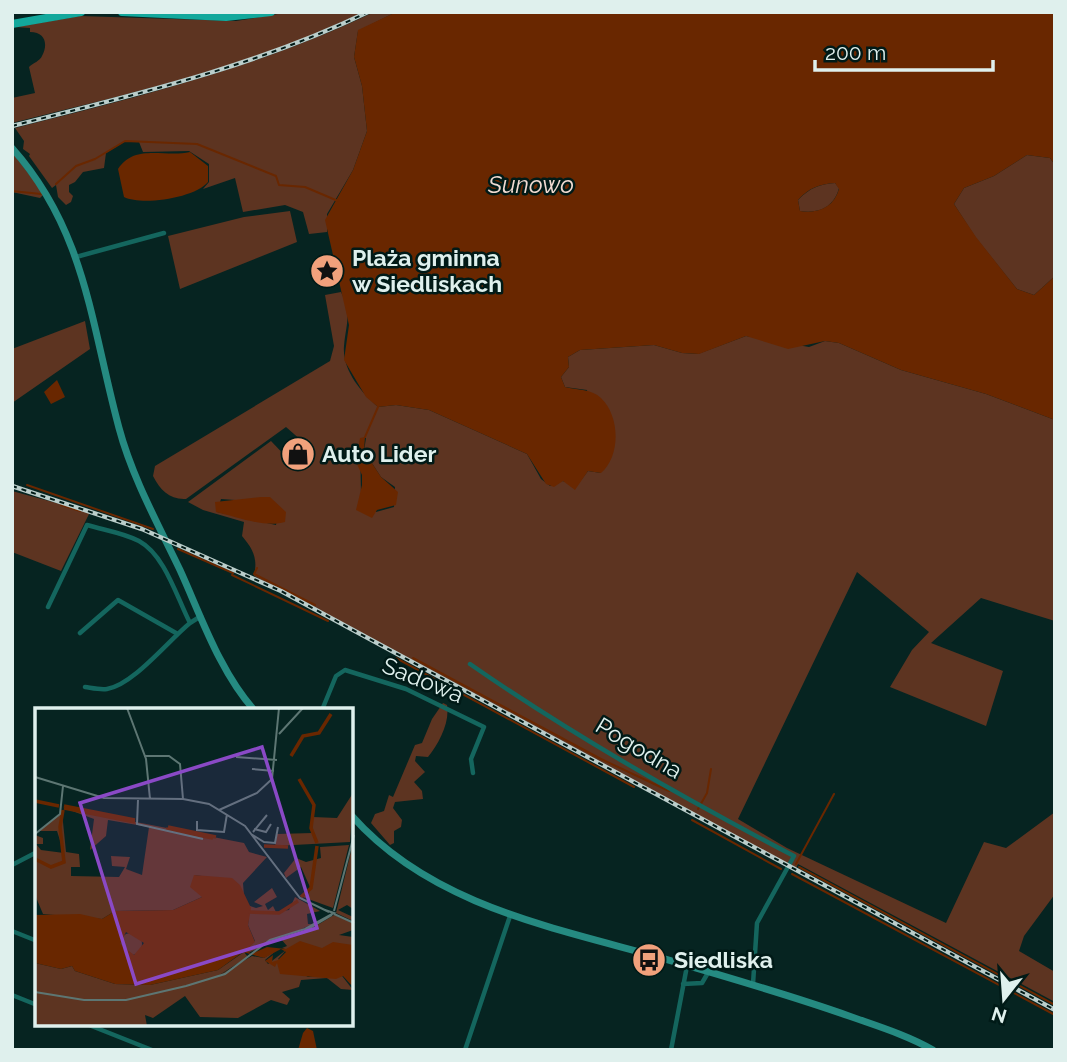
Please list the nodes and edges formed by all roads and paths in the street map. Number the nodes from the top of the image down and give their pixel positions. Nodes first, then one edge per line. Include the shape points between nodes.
1 (81, 12) edge
2 (122, 12) edge
3 (271, 12) edge
4 (12, 24) edge
5 (12, 148) edge
6 (164, 233) dead end
7 (76, 257) junction
8 (48, 607) dead end
9 (201, 616) junction
10 (190, 623) junction
11 (80, 632) dead end
12 (177, 633) junction
13 (470, 664) dead end
14 (85, 687) dead end
15 (253, 708) edge
16 (323, 708) edge
17 (473, 773) dead end
18 (354, 818) edge
19 (35, 853) edge
20 (12, 865) edge
21 (510, 916) junction
22 (12, 931) edge
23 (35, 941) edge
24 (687, 966) junction
25 (709, 971) junction
26 (683, 984) junction
27 (753, 984) junction
28 (12, 995) edge
29 (35, 1004) edge
30 (94, 1027) edge
31 (152, 1050) edge
32 (465, 1050) edge
33 (671, 1050) edge
34 (933, 1050) edge

1 - 4 main road
2 - 3 main road via 226,17
5 - 7 main road via 46,190
6 - 7 street
7 - 9 main road via 127,452
8 - 10 street via 87,525 149,548
9 - 10 street
9 - 15 main road
10 - 12 street
11 - 12 street via 118,600
12 - 14 street via 136,674 117,686 104,690
13 - 27 street, Pogodna via 640,774 794,856 757,923
16 - 17 street, Sadowa via 336,676 345,670 406,688 484,727 471,759
18 - 21 main road via 402,862
19 - 20 street
21 - 24 main road
21 - 32 street
22 - 23 street
24 - 25 main road
24 - 26 street
25 - 26 street via 702,983
25 - 27 main road
26 - 33 street
27 - 34 main road
28 - 29 street
30 - 31 street

